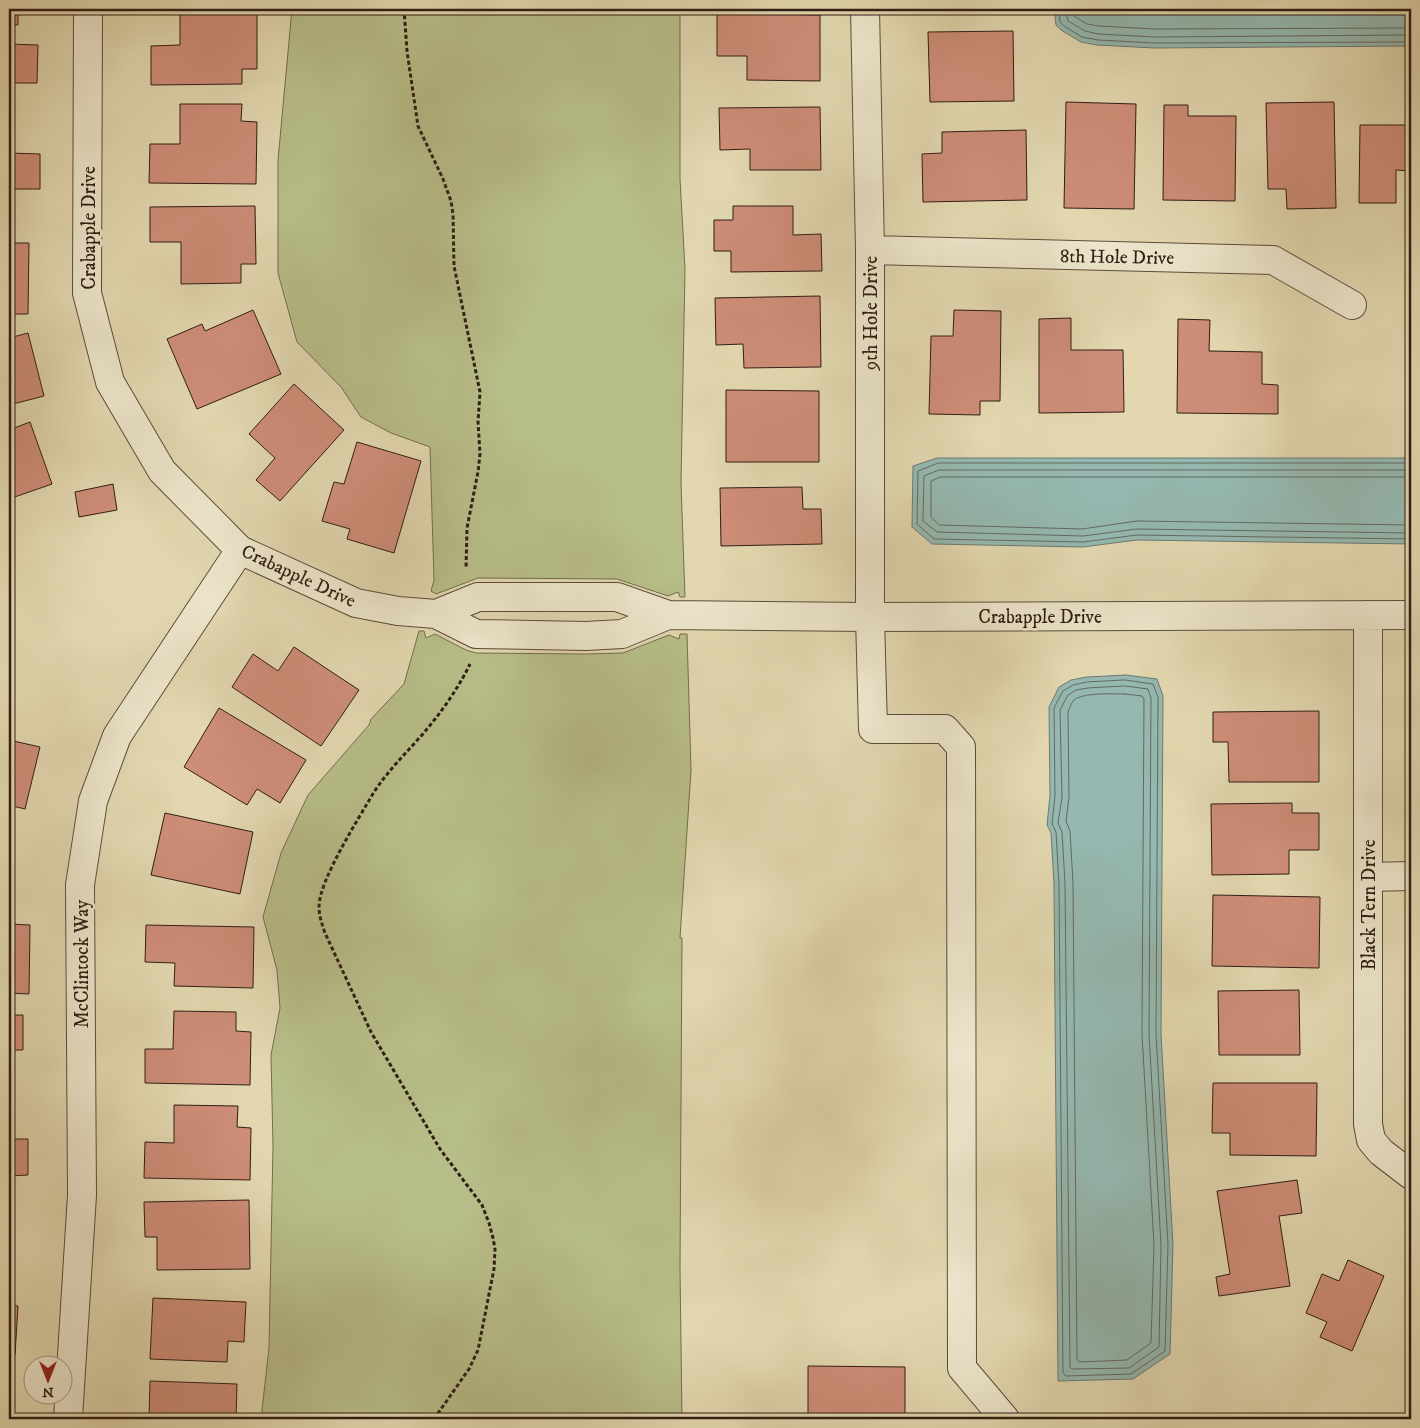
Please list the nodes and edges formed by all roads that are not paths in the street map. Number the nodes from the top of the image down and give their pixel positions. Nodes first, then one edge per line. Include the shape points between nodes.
1 (88, 9) edge
2 (865, 9) edge
3 (870, 250) junction
4 (1352, 305) dead end
5 (240, 550) junction
6 (436, 614) junction
7 (1411, 615) edge
8 (668, 616) junction
9 (1368, 616) junction
10 (870, 617) junction
11 (1411, 876) edge
12 (1368, 877) junction
13 (1411, 1175) edge
14 (68, 1419) edge
15 (1005, 1419) edge

1 - 5 street, Crabapple Drive via 87,293 110,382 162,471
2 - 3 street, 9th Hole Drive
3 - 4 street, 8th Hole Drive via 1273,260
3 - 10 street, 9th Hole Drive
5 - 6 street, Crabapple Drive via 356,603
5 - 14 street, McClintock Way via 118,736 93,801 80,885 82,1195
6 - 8 street, Crabapple Drive via 478,597 617,597
6 - 8 street, Crabapple Drive via 476,634 586,636 622,634
7 - 9 street, Crabapple Drive
8 - 10 street, Crabapple Drive
9 - 10 street, Crabapple Drive
9 - 12 street, Black Tern Drive
10 - 15 street, 9th Hole Drive via 872,729 945,729 960,748 962,1368
11 - 12 street
12 - 13 street, Black Tern Drive via 1368,1124 1371,1140 1381,1152

